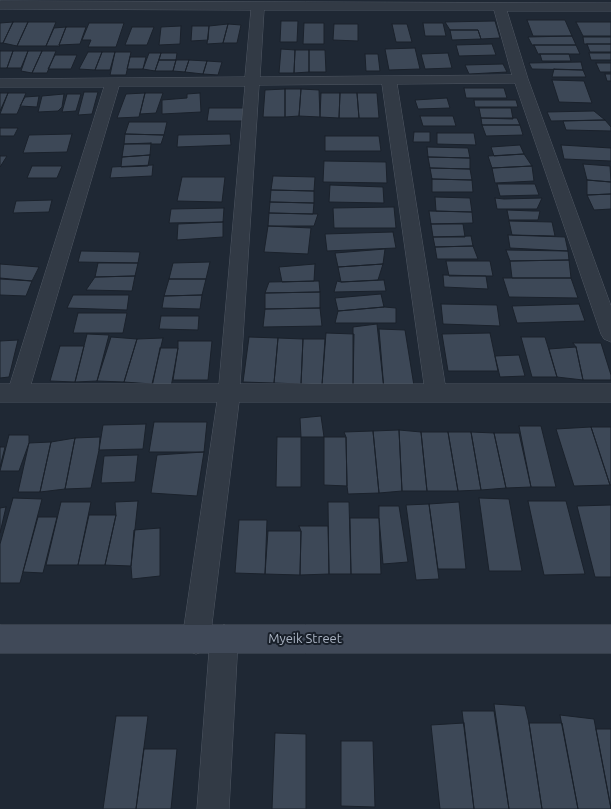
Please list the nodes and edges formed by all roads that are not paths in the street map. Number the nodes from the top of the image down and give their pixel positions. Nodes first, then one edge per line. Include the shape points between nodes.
1 (0, 6) edge
2 (258, 7) junction
3 (500, 8) junction
4 (611, 8) edge
5 (521, 79) junction
6 (389, 80) junction
7 (253, 81) junction
8 (113, 82) junction
9 (0, 83) edge
10 (611, 334) edge
11 (9, 393) edge
12 (229, 393) junction
13 (436, 393) junction
14 (611, 393) edge
15 (0, 639) edge
16 (224, 639) junction
17 (611, 639) edge
18 (196, 640) junction
19 (213, 809) edge

1 - 2 street
2 - 3 street
2 - 7 street
3 - 4 street
3 - 5 street
5 - 6 street
5 - 10 street
6 - 7 street
6 - 13 street
7 - 8 street
7 - 12 street
8 - 9 street
8 - 11 street
11 - 12 street
12 - 13 street
12 - 18 street
13 - 14 street
15 - 18 street, Myeik Street
16 - 17 street, Myeik Street
16 - 18 street, Myeik Street
16 - 19 street

